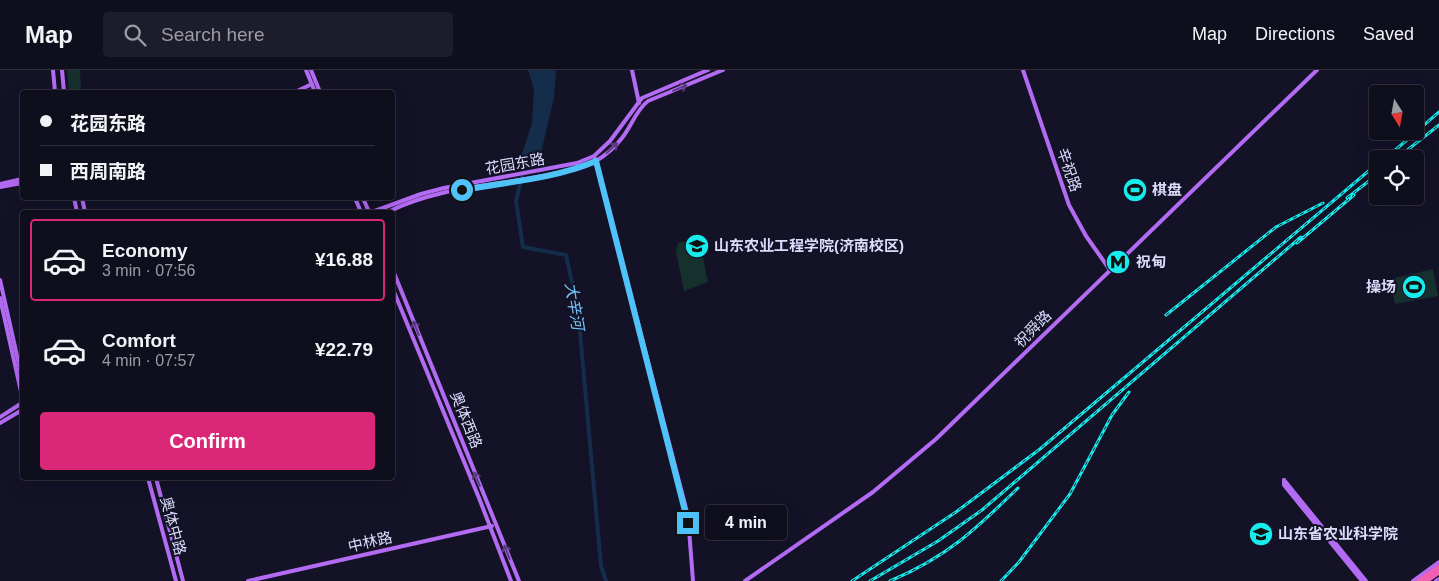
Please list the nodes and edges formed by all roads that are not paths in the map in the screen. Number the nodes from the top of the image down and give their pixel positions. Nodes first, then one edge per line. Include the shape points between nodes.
1 (53, 70) edge
2 (62, 70) edge
3 (306, 70) edge
4 (311, 70) edge
5 (632, 70) edge
6 (708, 70) edge
7 (723, 70) edge
8 (1023, 70) edge
9 (1317, 70) edge
10 (314, 83) junction
11 (55, 90) edge
12 (64, 90) edge
13 (299, 90) edge
14 (315, 90) edge
15 (319, 90) edge
16 (639, 102) junction
17 (640, 110) junction
18 (594, 156) junction
19 (596, 161) junction
20 (20, 181) edge
21 (0, 186) edge
22 (377, 210) edge
23 (392, 210) edge
24 (1110, 270) junction
25 (395, 275) edge
26 (0, 280) edge
27 (395, 294) edge
28 (0, 298) edge
29 (20, 369) edge
30 (20, 387) edge
31 (20, 404) edge
32 (20, 411) edge
33 (0, 417) edge
34 (0, 423) edge
35 (149, 480) edge
36 (157, 480) edge
37 (496, 524) junction
38 (490, 526) junction
39 (1439, 562) edge
40 (1439, 567) edge
41 (1439, 575) edge
42 (176, 581) edge
43 (183, 581) edge
44 (248, 581) edge
45 (511, 581) edge
46 (519, 581) edge
47 (693, 581) edge
48 (745, 581) edge
49 (1362, 581) edge
50 (1366, 581) edge
51 (1413, 581) edge
52 (1419, 581) edge
53 (1426, 581) edge
54 (1431, 581) edge
55 (1436, 581) edge

1 - 11 main road
2 - 12 main road
3 - 10 main road
4 - 10 main road
5 - 16 main road
6 - 16 main road via 647,95
17 -> 7 main road via 648,101
8 - 24 main road, 辛祝路 via 1074,214
9 - 24 main road, 祝舜路
10 - 13 main road
10 - 14 main road
10 - 15 main road
16 - 17 main road
16 - 18 main road, 花园东路 via 617,134
19 -> 17 main road, 花园东路 via 623,138
18 - 19 main road
18 - 22 main road, 花园东路 via 577,163 421,194
19 - 23 main road, 花园东路 via 536,178 438,194
19 - 47 main road via 688,516
20 - 21 main road
24 - 48 main road, 祝舜路 via 916,457 873,492
37 -> 25 main road, 奥体西路
26 - 29 main road
27 - 38 main road, 奥体西路
28 - 30 main road
31 - 33 main road
32 - 34 main road
35 - 42 main road, 奥体中路
36 - 43 main road, 奥体中路
37 - 38 main road, 中林路
46 -> 37 main road, 奥体西路
38 - 44 main road, 中林路
38 - 45 main road, 奥体西路
39 - 51 main road
40 - 52 highway
41 - 53 highway
41 - 54 highway
41 - 55 main road
49 - 50 main road via 1284,485 1284,480

